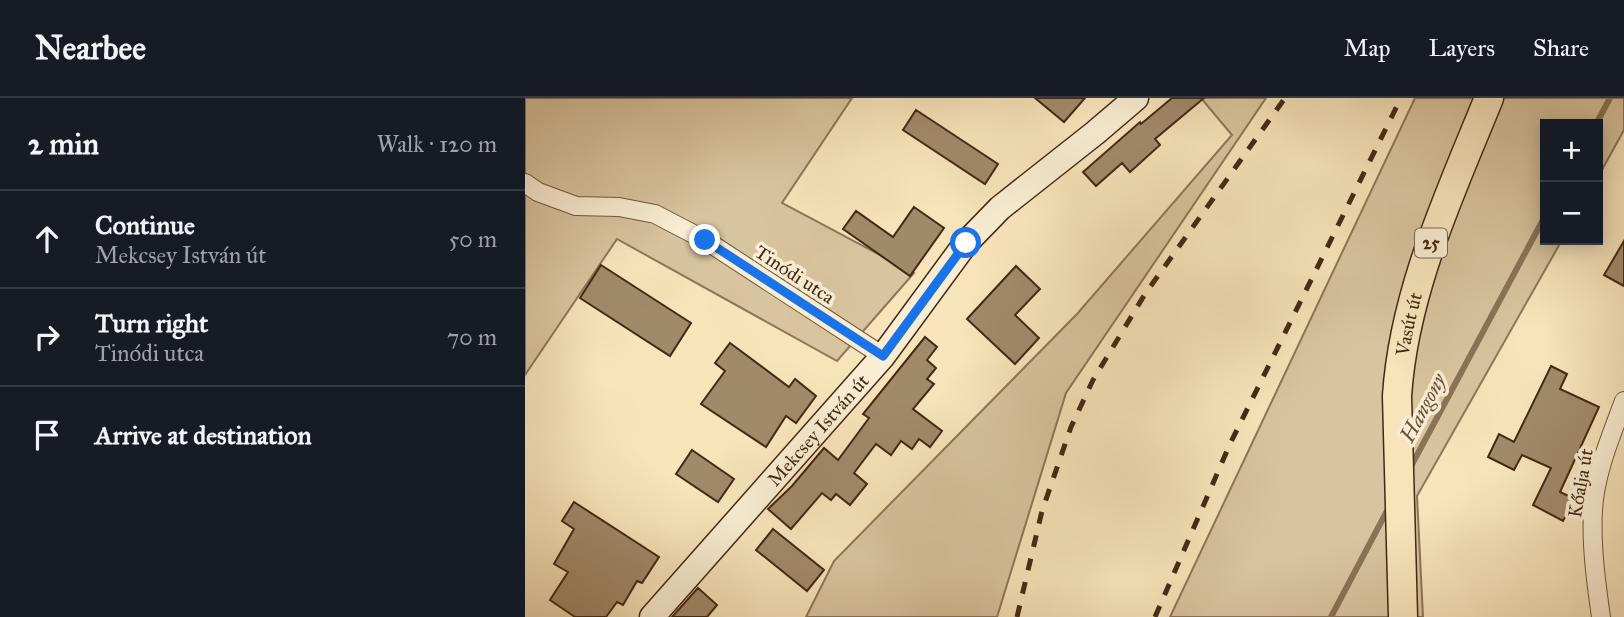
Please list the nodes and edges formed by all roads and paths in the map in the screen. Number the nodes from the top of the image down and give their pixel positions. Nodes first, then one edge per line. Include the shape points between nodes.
1 (1136, 98) edge
2 (1489, 98) edge
3 (525, 183) edge
4 (883, 356) junction
5 (1624, 401) edge
6 (652, 617) edge
7 (1403, 617) edge
8 (1601, 617) edge

1 - 4 street, Mekcsey István út via 1000,208 966,243
2 - 7 main road, Vasút út / 25 via 1437,227 1403,342 1397,396
3 - 4 street, Tinódi utca via 576,206 655,214 705,240
4 - 6 street, Mekcsey István út
5 - 8 street, Kőalja út via 1593,508

